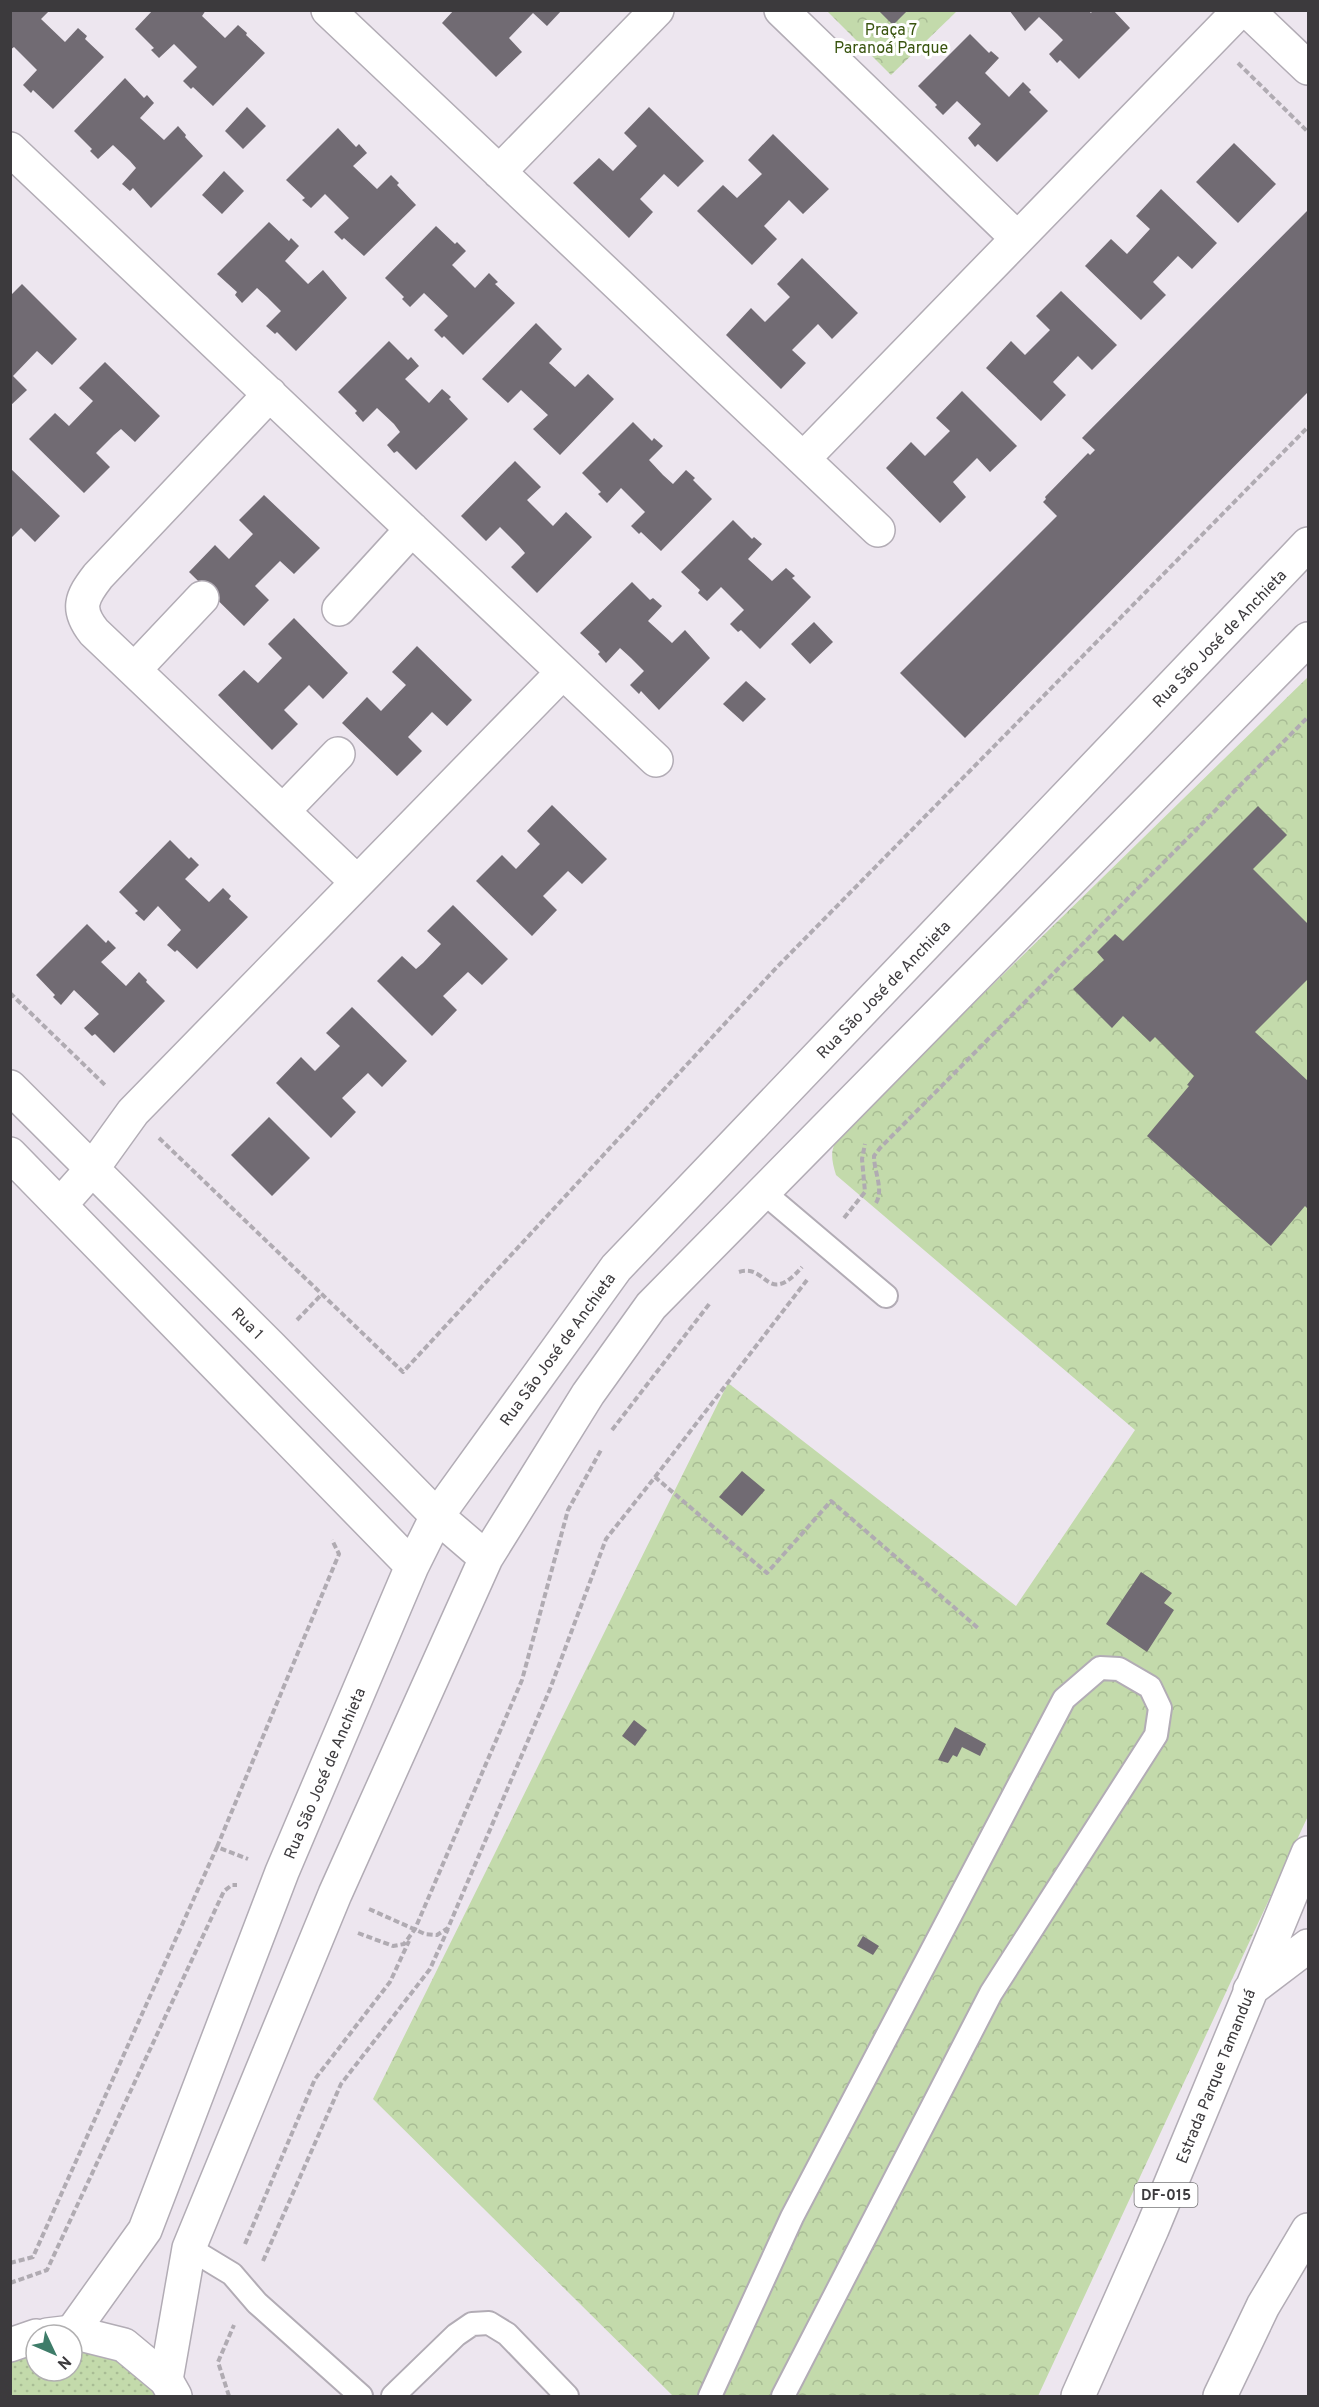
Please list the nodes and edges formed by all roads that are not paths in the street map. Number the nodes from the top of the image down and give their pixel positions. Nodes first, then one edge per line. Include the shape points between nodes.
1 (328, 10) edge
2 (657, 10) edge
3 (781, 10) edge
4 (1255, 14) edge
5 (1308, 68) edge
6 (17, 168) edge
7 (499, 172) junction
8 (1017, 238) junction
9 (270, 394) junction
10 (802, 459) junction
11 (412, 529) junction
12 (878, 530) dead end
13 (1308, 544) edge
14 (202, 598) dead end
15 (339, 609) dead end
16 (1308, 639) edge
17 (134, 670) junction
18 (563, 672) junction
19 (338, 754) dead end
20 (656, 760) dead end
21 (283, 811) junction
22 (357, 882) junction
23 (10, 1087) edge
24 (10, 1154) edge
25 (92, 1169) junction
26 (762, 1191) junction
27 (61, 1204) junction
28 (886, 1296) dead end
29 (437, 1516) junction
30 (486, 1558) junction
31 (412, 1566) junction
32 (1308, 1853) edge
33 (1308, 1946) edge
34 (1249, 1991) junction
35 (1308, 2230) edge
36 (189, 2248) junction
37 (68, 2323) edge
38 (84, 2338) edge
39 (170, 2388) edge
40 (361, 2397) edge
41 (393, 2397) edge
42 (567, 2397) edge
43 (710, 2397) edge
44 (783, 2397) edge
45 (1078, 2397) edge
46 (1220, 2397) edge

1 - 7 street
2 - 7 street
3 - 8 street
4 - 5 street
4 - 8 street via 1213,38
6 - 9 street
7 - 10 street
8 - 10 street
9 - 11 street
9 - 17 street via 87,591 82,605 84,619
10 - 12 street
11 - 15 street
11 - 18 street
13 - 29 street, Rua São José de Anchieta via 616,1268
14 - 17 street
16 - 26 street
17 - 21 street
18 - 20 street
18 - 22 street
19 - 21 street
21 - 22 street
22 - 25 street via 133,1112
23 - 25 street, Rua 1
24 - 27 street
25 - 27 street
25 - 29 street, Rua 1
26 - 28 lane
26 - 30 street via 651,1306 588,1394
27 - 31 street
29 - 30 street, Rua 1
29 - 31 street, Rua São José de Anchieta
30 - 36 street via 335,1894
31 - 37 street, Rua São José de Anchieta via 282,1872 145,2230
32 - 34 street, Estrada Parque Tamanduá / DF-015
33 - 34 street
34 - 45 street, Estrada Parque Tamanduá / DF-015
35 - 46 street via 1263,2306
36 - 39 street
36 - 40 lane via 232,2274
38 - 39 street via 124,2345
41 - 42 lane via 456,2335 472,2324 489,2322 507,2334
43 - 44 lane via 792,2217 1064,1699 1100,1668 1119,1669 1150,1687 1160,1708 1156,1735 991,1994

